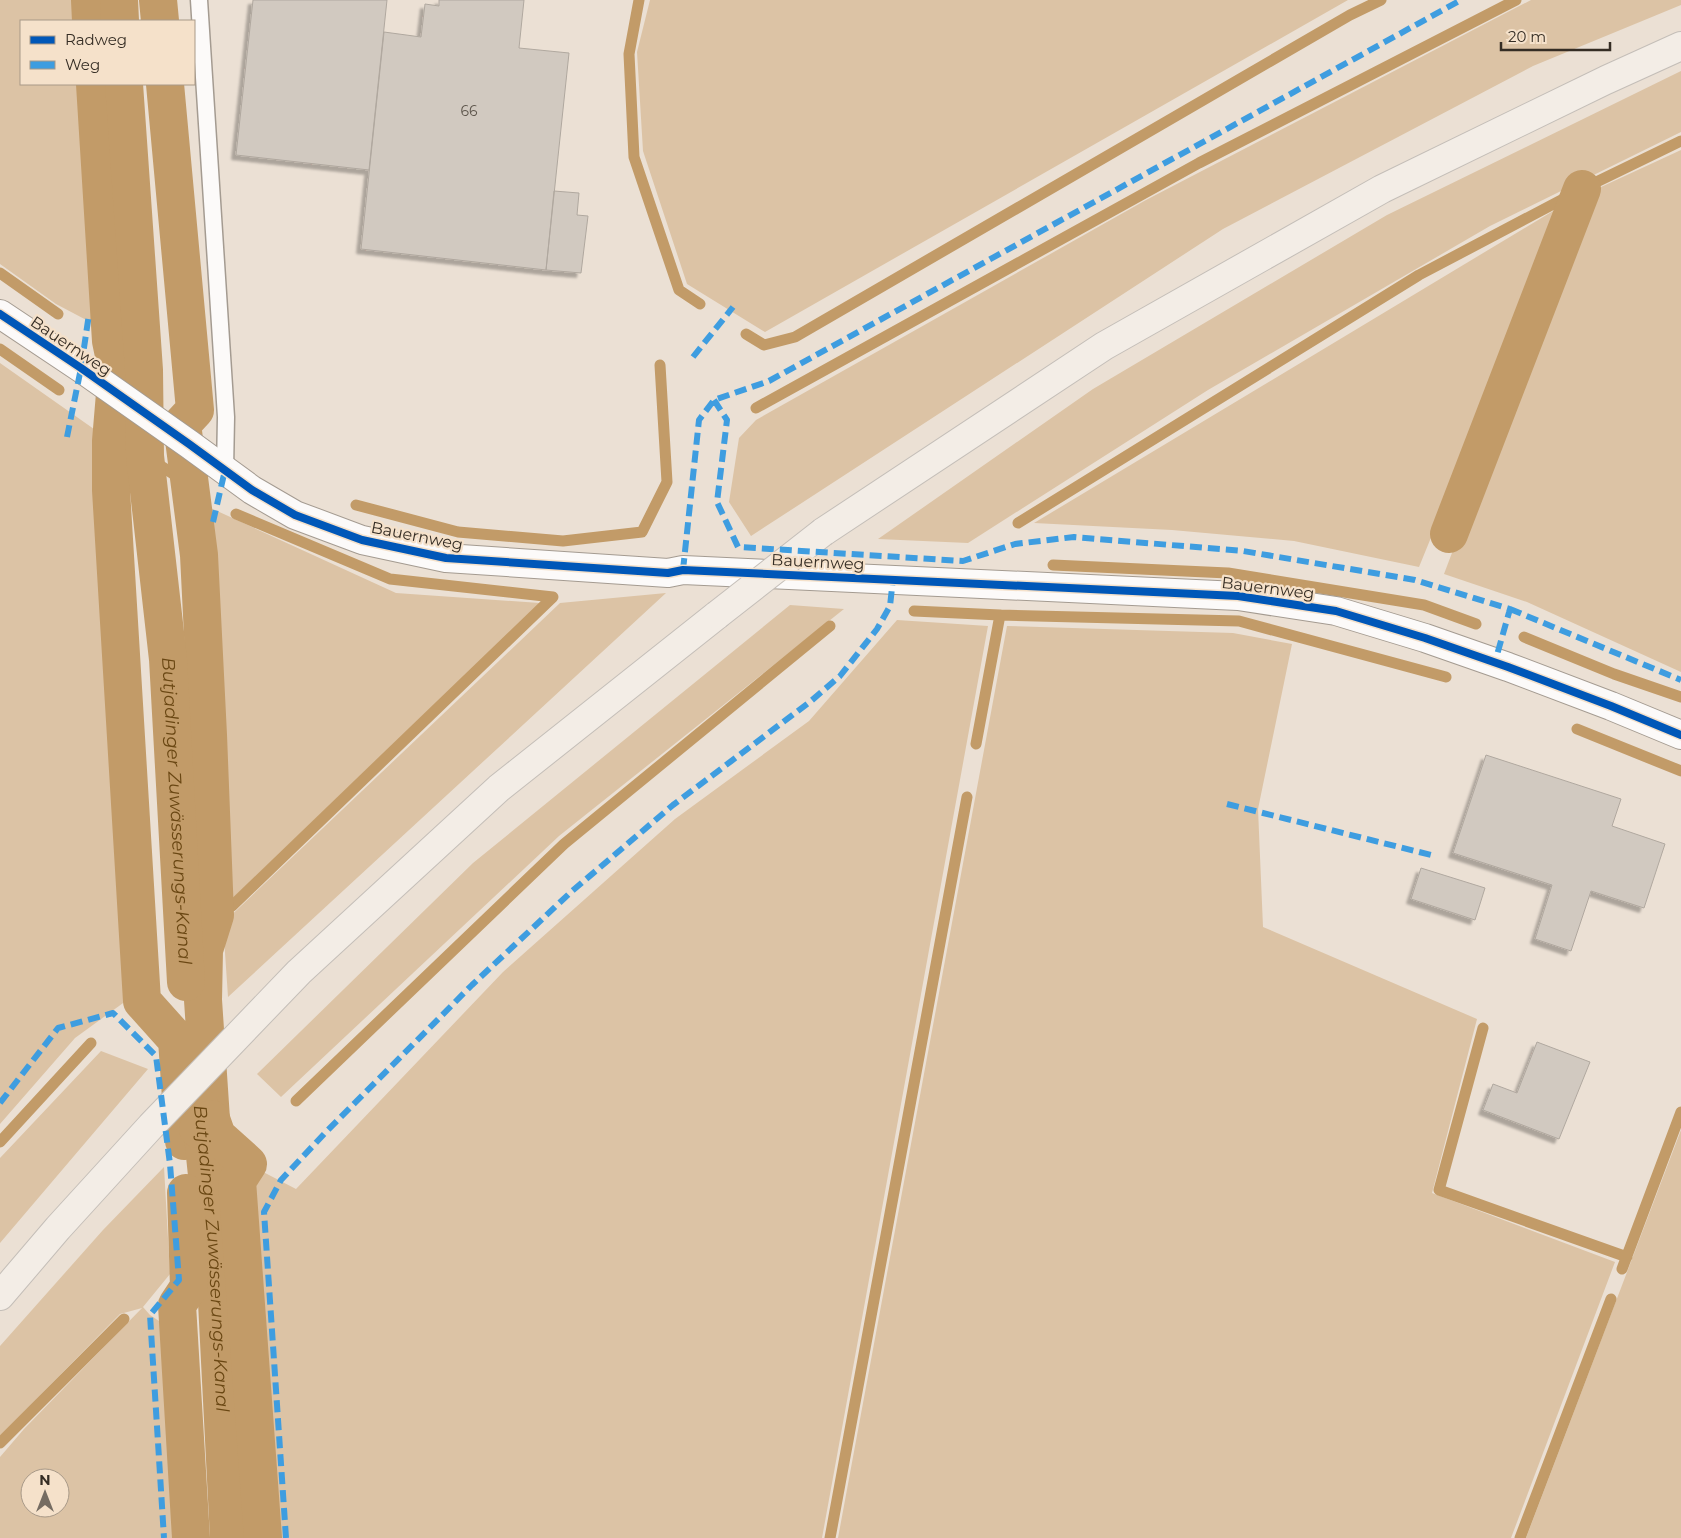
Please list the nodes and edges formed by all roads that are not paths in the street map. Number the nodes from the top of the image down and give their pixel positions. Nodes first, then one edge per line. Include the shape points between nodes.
1 (199, 0) edge
2 (1681, 46) edge
3 (0, 314) edge
4 (225, 470) junction
5 (1681, 735) edge
6 (0, 1296) edge

1 - 4 lane via 226,417
2 - 6 main road, bridge via 1382,189 1113,341 823,532 499,788 299,972 151,1126
3 - 4 street, Bauernweg
4 - 5 street, Bauernweg via 295,515 362,540 446,558 668,573 683,570 1238,596 1336,611 1502,665

